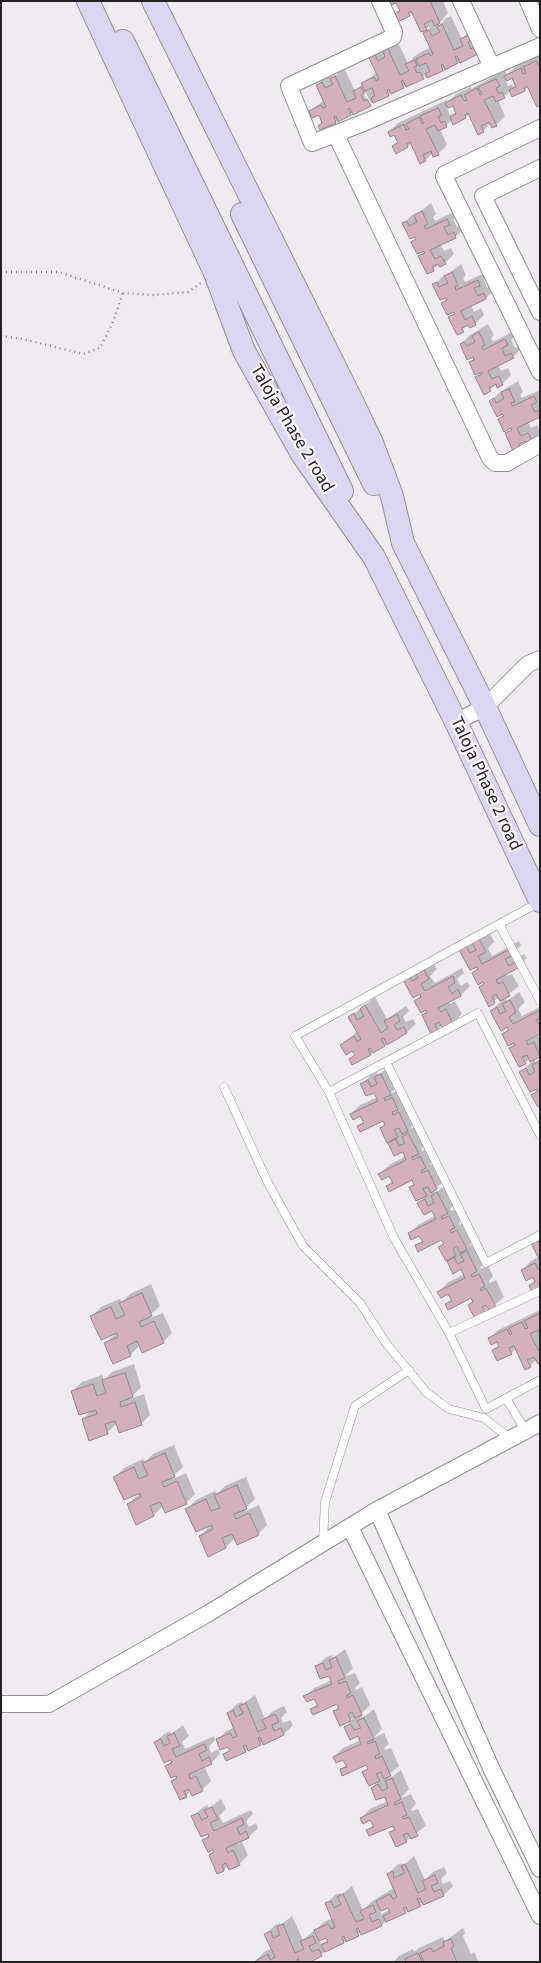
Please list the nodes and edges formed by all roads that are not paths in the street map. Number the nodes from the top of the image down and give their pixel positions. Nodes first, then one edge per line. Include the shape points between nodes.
1 (88, 1) edge
2 (104, 1) edge
3 (138, 1) edge
4 (153, 1) edge
5 (380, 1) edge
6 (461, 1) edge
7 (528, 1) edge
8 (540, 29) edge
9 (540, 46) edge
10 (492, 67) junction
11 (540, 128) edge
12 (336, 135) junction
13 (540, 168) edge
14 (513, 257) junction
15 (488, 269) junction
16 (540, 312) edge
17 (540, 372) edge
18 (540, 444) edge
19 (403, 543) junction
20 (374, 557) junction
21 (540, 659) edge
22 (486, 707) junction
23 (456, 722) junction
24 (540, 824) edge
25 (540, 902) edge
26 (499, 924) junction
27 (540, 1001) edge
28 (386, 1062) junction
29 (224, 1087) dead end
30 (329, 1092) junction
31 (540, 1135) edge
32 (540, 1235) edge
33 (540, 1291) edge
34 (449, 1333) junction
35 (409, 1370) junction
36 (540, 1380) edge
37 (506, 1398) junction
38 (540, 1423) edge
39 (518, 1436) junction
40 (377, 1510) junction
41 (350, 1527) junction
42 (323, 1543) junction
43 (1, 1704) edge
44 (540, 1869) edge
45 (540, 1916) edge

1 - 20 street, Taloja Phase 2 road via 215,273 244,351 302,454
2 - 20 street
3 - 19 street
4 - 19 street, Taloja Phase 2 road via 372,442 392,496
5 - 12 street via 394,36 289,88 312,143
6 - 10 street
7 - 8 street
9 - 10 street
10 - 12 street
11 - 15 street via 444,175
12 - 18 street via 490,458 495,463 507,463
13 - 14 street via 483,196
14 - 15 street
14 - 16 street
15 - 17 street
19 - 22 street, Taloja Phase 2 road
20 - 23 street, Taloja Phase 2 road
21 - 22 street via 528,664
22 - 23 street
22 - 24 street, Taloja Phase 2 road
23 - 25 street, Taloja Phase 2 road
25 - 26 lane
26 - 27 lane
26 - 30 lane via 295,1036
28 - 30 lane
28 - 31 lane via 478,1013
28 - 32 lane via 486,1263
29 - 35 lane via 268,1183 303,1246 360,1303 386,1343
30 - 34 lane via 394,1238
33 - 34 lane
34 - 37 lane via 486,1409
35 - 39 lane via 426,1392 449,1409 484,1418
35 - 42 lane via 355,1406 326,1502
36 - 37 lane
37 - 39 lane
38 - 39 street
39 - 40 street
40 - 41 street
40 - 44 street via 492,1770
41 - 42 street
41 - 45 street
42 - 43 street via 209,1613 49,1704

